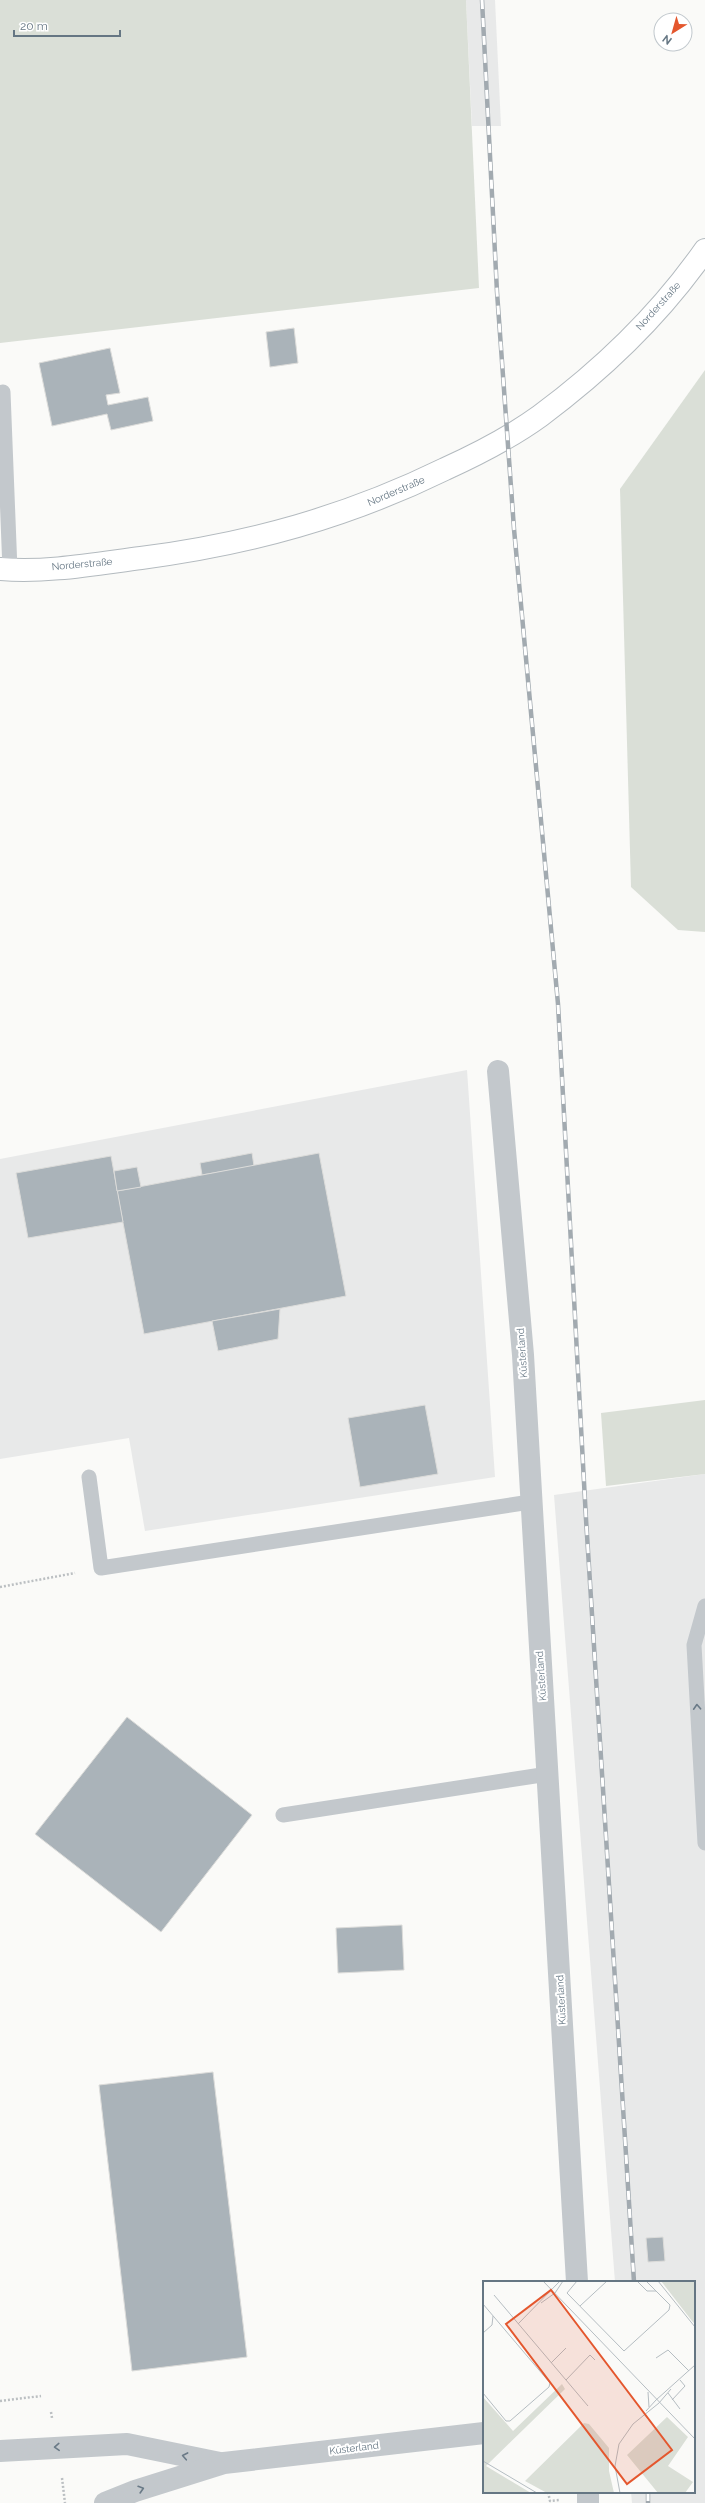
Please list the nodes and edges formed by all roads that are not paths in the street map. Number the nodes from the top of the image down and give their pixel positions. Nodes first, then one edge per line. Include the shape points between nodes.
1 (705, 250) edge
2 (3, 392) dead end
3 (3, 571) edge
4 (498, 1071) dead end
5 (89, 1477) dead end
6 (530, 1502) junction
7 (705, 1606) edge
8 (548, 1774) junction
9 (283, 1815) dead end
10 (705, 1843) edge
11 (578, 2281) edge
12 (483, 2433) edge
13 (0, 2451) edge
14 (224, 2463) junction
15 (105, 2503) edge

1 - 3 main road, Norderstraße via 691,270 626,341 545,412 480,453 421,481 319,521 264,537 198,550 88,565
2 - 3 lane
4 - 6 street, Küsterland via 523,1355
5 - 6 lane via 101,1568
6 - 8 street, Küsterland
10 -> 7 lane via 694,1645
8 - 9 lane
8 - 11 street, Küsterland
12 - 14 street, Küsterland
14 -> 13 street, Küsterland via 127,2444
15 -> 14 street, Küsterland via 135,2490

